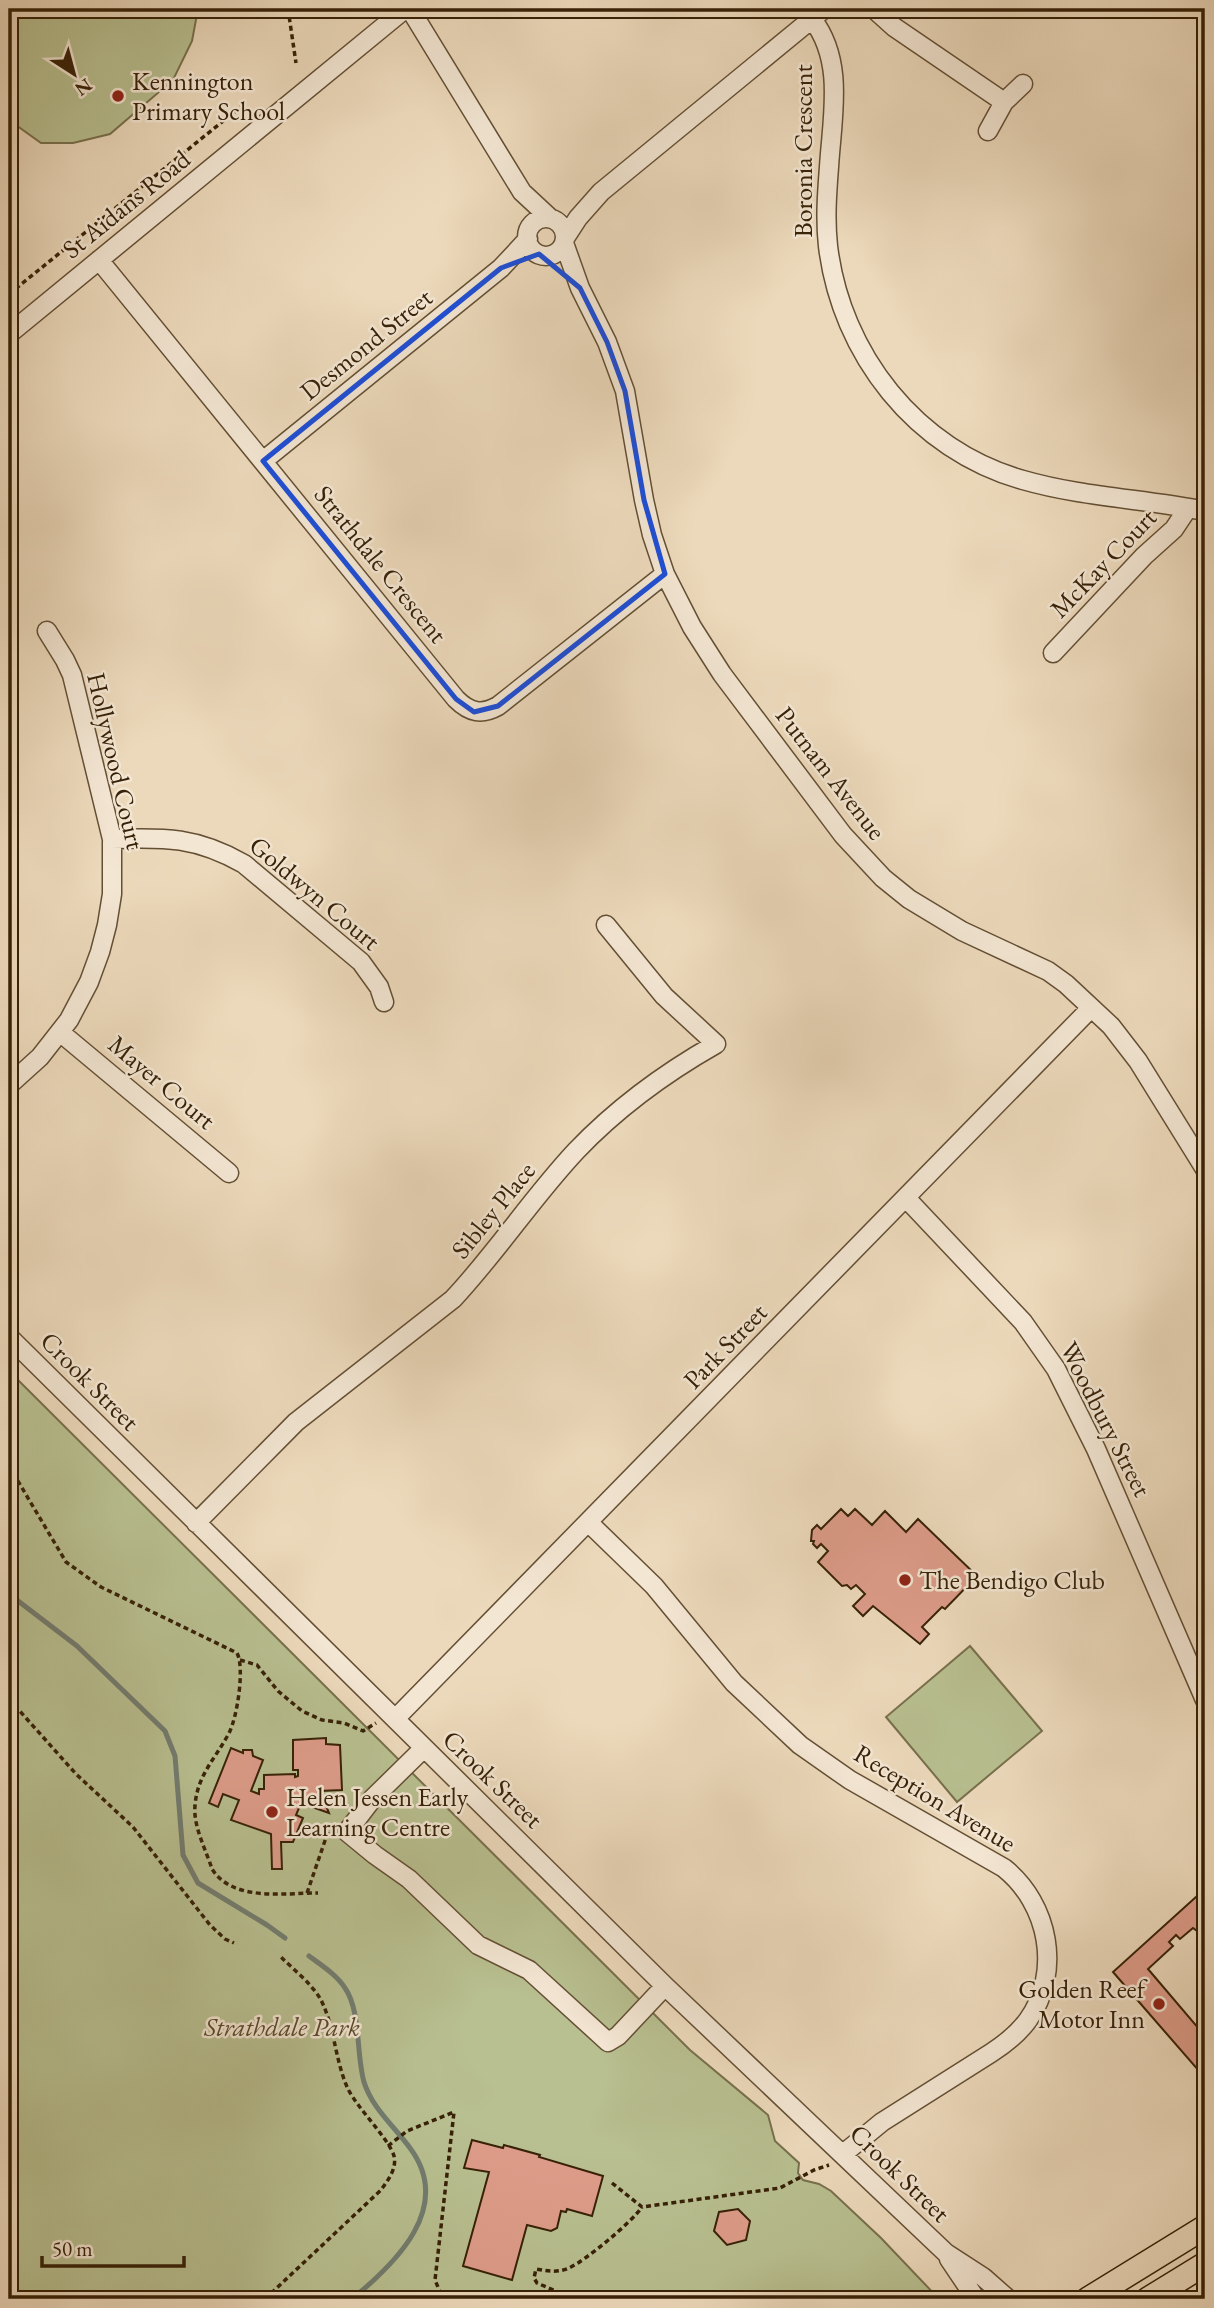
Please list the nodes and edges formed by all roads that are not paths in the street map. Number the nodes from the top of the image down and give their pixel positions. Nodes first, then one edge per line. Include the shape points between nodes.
1 (408, 9) edge
2 (874, 9) edge
3 (818, 14) edge
4 (1023, 83) dead end
5 (1003, 102) junction
6 (988, 131) dead end
7 (522, 192) junction
8 (601, 192) junction
9 (551, 219) junction
10 (528, 234) junction
11 (564, 240) junction
12 (540, 254) junction
13 (99, 260) junction
14 (501, 268) junction
15 (580, 288) junction
16 (9, 334) edge
17 (264, 461) junction
18 (1200, 508) edge
19 (665, 573) junction
20 (47, 631) dead end
21 (1053, 653) dead end
22 (112, 839) junction
23 (606, 925) dead end
24 (384, 1002) dead end
25 (1091, 1008) junction
26 (61, 1033) junction
27 (9, 1085) edge
28 (1205, 1169) edge
29 (229, 1173) dead end
30 (906, 1198) junction
31 (9, 1337) edge
32 (588, 1522) junction
33 (196, 1523) junction
34 (1205, 1700) edge
35 (391, 1715) junction
36 (424, 1748) junction
37 (666, 1986) junction
38 (843, 2154) junction
39 (1205, 2227) edge
40 (946, 2253) junction
41 (1205, 2264) edge
42 (975, 2299) edge
43 (1008, 2299) edge
44 (1087, 2299) edge
45 (1148, 2299) edge

1 - 7 street
1 - 13 street, St Aidans Road
2 - 5 street
3 - 8 street
3 - 18 street, Boronia Crescent via 834,71 826,212 832,272 847,322 883,384 949,447 998,472 1049,486
4 - 5 street
5 - 6 street
7 - 9 street
7 - 10 street
8 - 9 street
8 - 11 street
9 - 10 street via 540,219
9 - 11 street via 562,226
10 - 12 street
10 - 14 street, Desmond Street
11 - 12 street via 557,252
11 - 15 street, Putnam Avenue
12 - 14 street, Desmond Street
12 - 15 street, Putnam Avenue
13 - 16 street, St Aidans Road
13 - 17 street, Strathdale Crescent
14 - 17 street, Desmond Street
15 - 19 street, Putnam Avenue via 625,391 644,500
17 - 19 street, Strathdale Crescent via 456,699 474,712 498,706
18 - 21 street, McKay Court via 1144,556
19 - 25 street, Putnam Avenue via 692,628 722,674 862,857 935,916 1048,971
20 - 22 street, Hollywood Court via 72,675
22 - 24 street, Goldwyn Court via 195,842 244,864 361,962
22 - 26 street, Hollywood Court via 112,894 100,952
23 - 33 street, Sibley Place via 664,996 716,1044 677,1068 594,1133 453,1299 296,1422
25 - 28 street, Putnam Avenue via 1132,1052
25 - 30 street, Park Street
26 - 27 street, Hollywood Court
26 - 29 street, Mayer Court
30 - 32 street, Park Street
30 - 34 street, Woodbury Street via 1023,1322 1056,1369 1096,1449
31 - 33 street, Crook Street
32 - 35 street, Park Street
32 - 38 street, Reception Avenue via 654,1586 734,1683 800,1745 850,1780 1004,1868 1037,1907 1047,1968 1041,1996 1028,2020 999,2048 881,2122
33 - 35 street, Crook Street
35 - 36 street, Crook Street
36 - 37 street, Crook Street
36 - 37 street via 373,1798 347,1832 409,1880 478,1945 529,1970 608,2042
37 - 38 street, Crook Street
38 - 40 street, Crook Street
39 - 44 main road
40 - 42 street, Crook Street
40 - 43 street, Crook Street
41 - 45 main road

